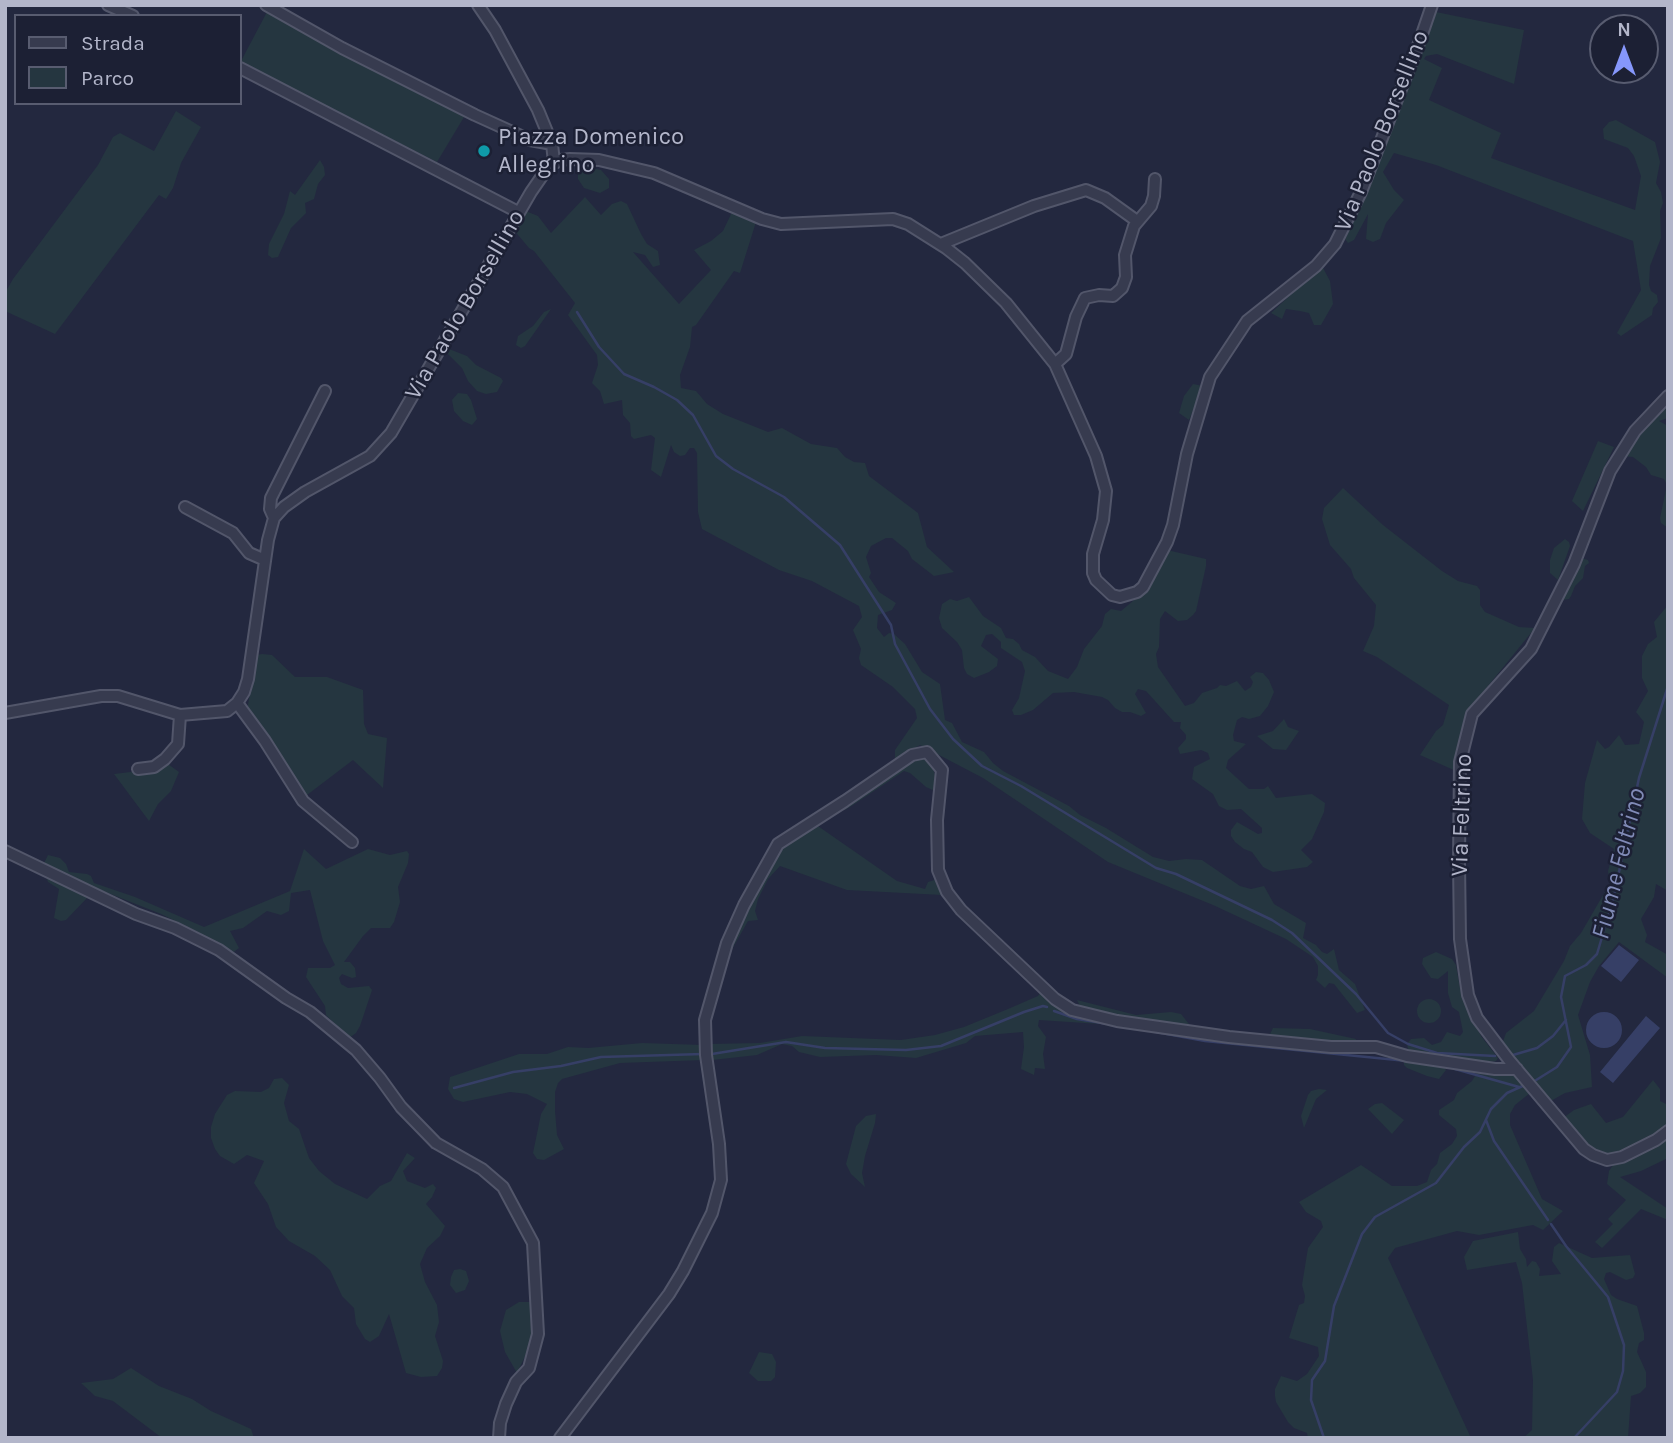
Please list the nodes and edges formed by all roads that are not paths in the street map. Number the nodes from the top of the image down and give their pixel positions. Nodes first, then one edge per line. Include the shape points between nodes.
1 (108, 5) edge
2 (266, 5) edge
3 (478, 5) edge
4 (1432, 5) edge
5 (128, 14) edge
6 (242, 69) edge
7 (552, 144) junction
8 (554, 162) junction
9 (1155, 179) dead end
10 (518, 212) junction
11 (1137, 221) junction
12 (940, 244) junction
13 (1055, 364) junction
14 (325, 391) dead end
15 (1668, 396) edge
16 (185, 507) dead end
17 (274, 518) junction
18 (265, 560) junction
19 (237, 703) junction
20 (5, 713) edge
21 (180, 715) junction
22 (138, 769) dead end
23 (352, 842) dead end
24 (5, 851) edge
25 (1517, 1069) junction
26 (1668, 1132) edge
27 (499, 1438) edge
28 (560, 1438) edge

1 - 5 street
2 - 7 street via 475,115 530,140
3 - 7 street via 517,68
4 - 13 street, Via Paolo Borsellino via 1361,192 1335,244 1316,266 1247,321 1210,377 1187,454 1173,525 1143,587 1129,596 1112,595 1093,573 1106,491 1096,456
6 - 10 street
7 - 8 street
8 - 10 street, Via Paolo Borsellino
8 - 12 street, Via Paolo Borsellino via 584,158 654,173 781,224 893,219
9 - 11 street via 1151,206
10 - 17 street, Via Paolo Borsellino via 391,433 370,456 305,492
11 - 12 street via 1086,190
11 - 13 street via 1125,255 1122,288 1113,296 1085,298 1066,354
12 - 13 street, Via Paolo Borsellino via 1006,303
14 - 17 street via 271,498
15 - 25 street, Via Feltrino via 1635,431 1610,471 1545,624 1531,649 1472,714 1460,762 1460,939 1468,995 1477,1018
16 - 18 street via 233,533 249,552
17 - 18 street
18 - 19 street via 248,679
19 - 21 street via 226,711
19 - 23 street via 303,802
20 - 21 street via 118,696
21 - 22 street via 178,744 154,767
24 - 27 street via 219,950 310,1012 356,1050 401,1108 436,1143 482,1169 503,1187 533,1242 538,1334 528,1368 506,1404
25 - 26 street, Via Feltrino via 1584,1149 1607,1160 1622,1157
25 - 28 street via 1407,1056 1376,1047 1229,1037 1072,1010 1055,999 947,892 938,870 942,770 927,752 912,755 778,845 744,905 727,943 705,1020 721,1180 712,1213 668,1294

